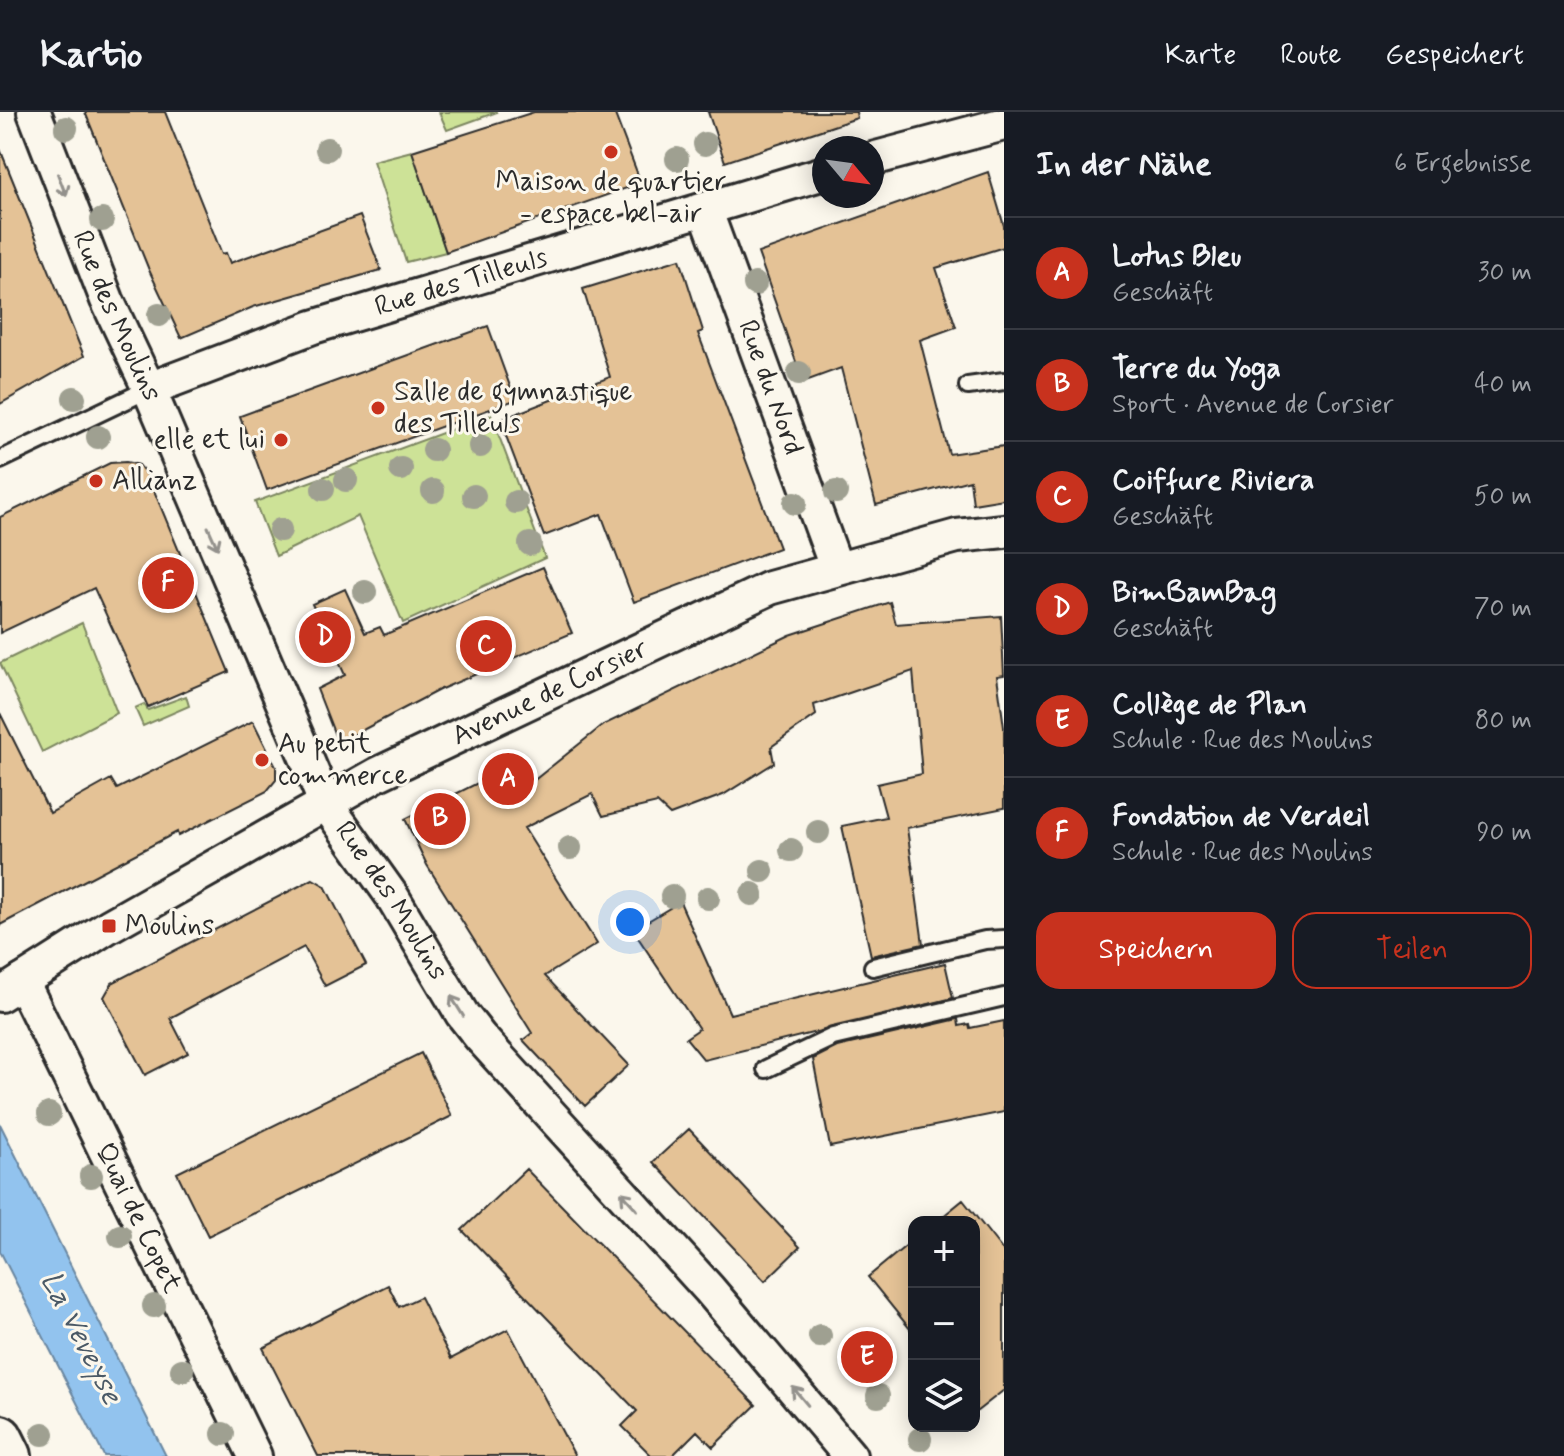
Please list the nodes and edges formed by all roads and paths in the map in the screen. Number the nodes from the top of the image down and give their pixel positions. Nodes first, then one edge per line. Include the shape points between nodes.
1 (34, 112) edge
2 (1004, 124) edge
3 (884, 156) edge
4 (812, 177) edge
5 (705, 209) junction
6 (1004, 381) edge
7 (968, 386) dead end
8 (149, 389) junction
9 (0, 460) edge
10 (1004, 531) edge
11 (836, 567) junction
12 (325, 802) junction
13 (1004, 939) edge
14 (873, 967) dead end
15 (11, 988) edge
16 (1004, 997) edge
17 (766, 1069) dead end
18 (0, 1438) edge
19 (9, 1456) edge
20 (255, 1456) edge
21 (850, 1456) edge

1 -> 8 street, Rue des Moulins via 107,300
2 - 3 street
4 - 5 street, Rue des Tilleuls
5 - 8 street, Rue des Tilleuls via 313,327
5 - 11 street, Rue du Nord
6 - 7 lane
8 - 9 lane
8 -> 12 street, Rue des Moulins
10 - 11 street, Avenue de Corsier via 957,536
11 - 12 street, Avenue de Corsier via 770,588
12 - 15 street, Avenue de Corsier
21 -> 12 street, Rue des Moulins via 709,1289 480,1037 392,896
13 - 14 lane
15 - 20 street, Quai de Copet
16 - 17 lane via 833,1037
18 - 19 street

